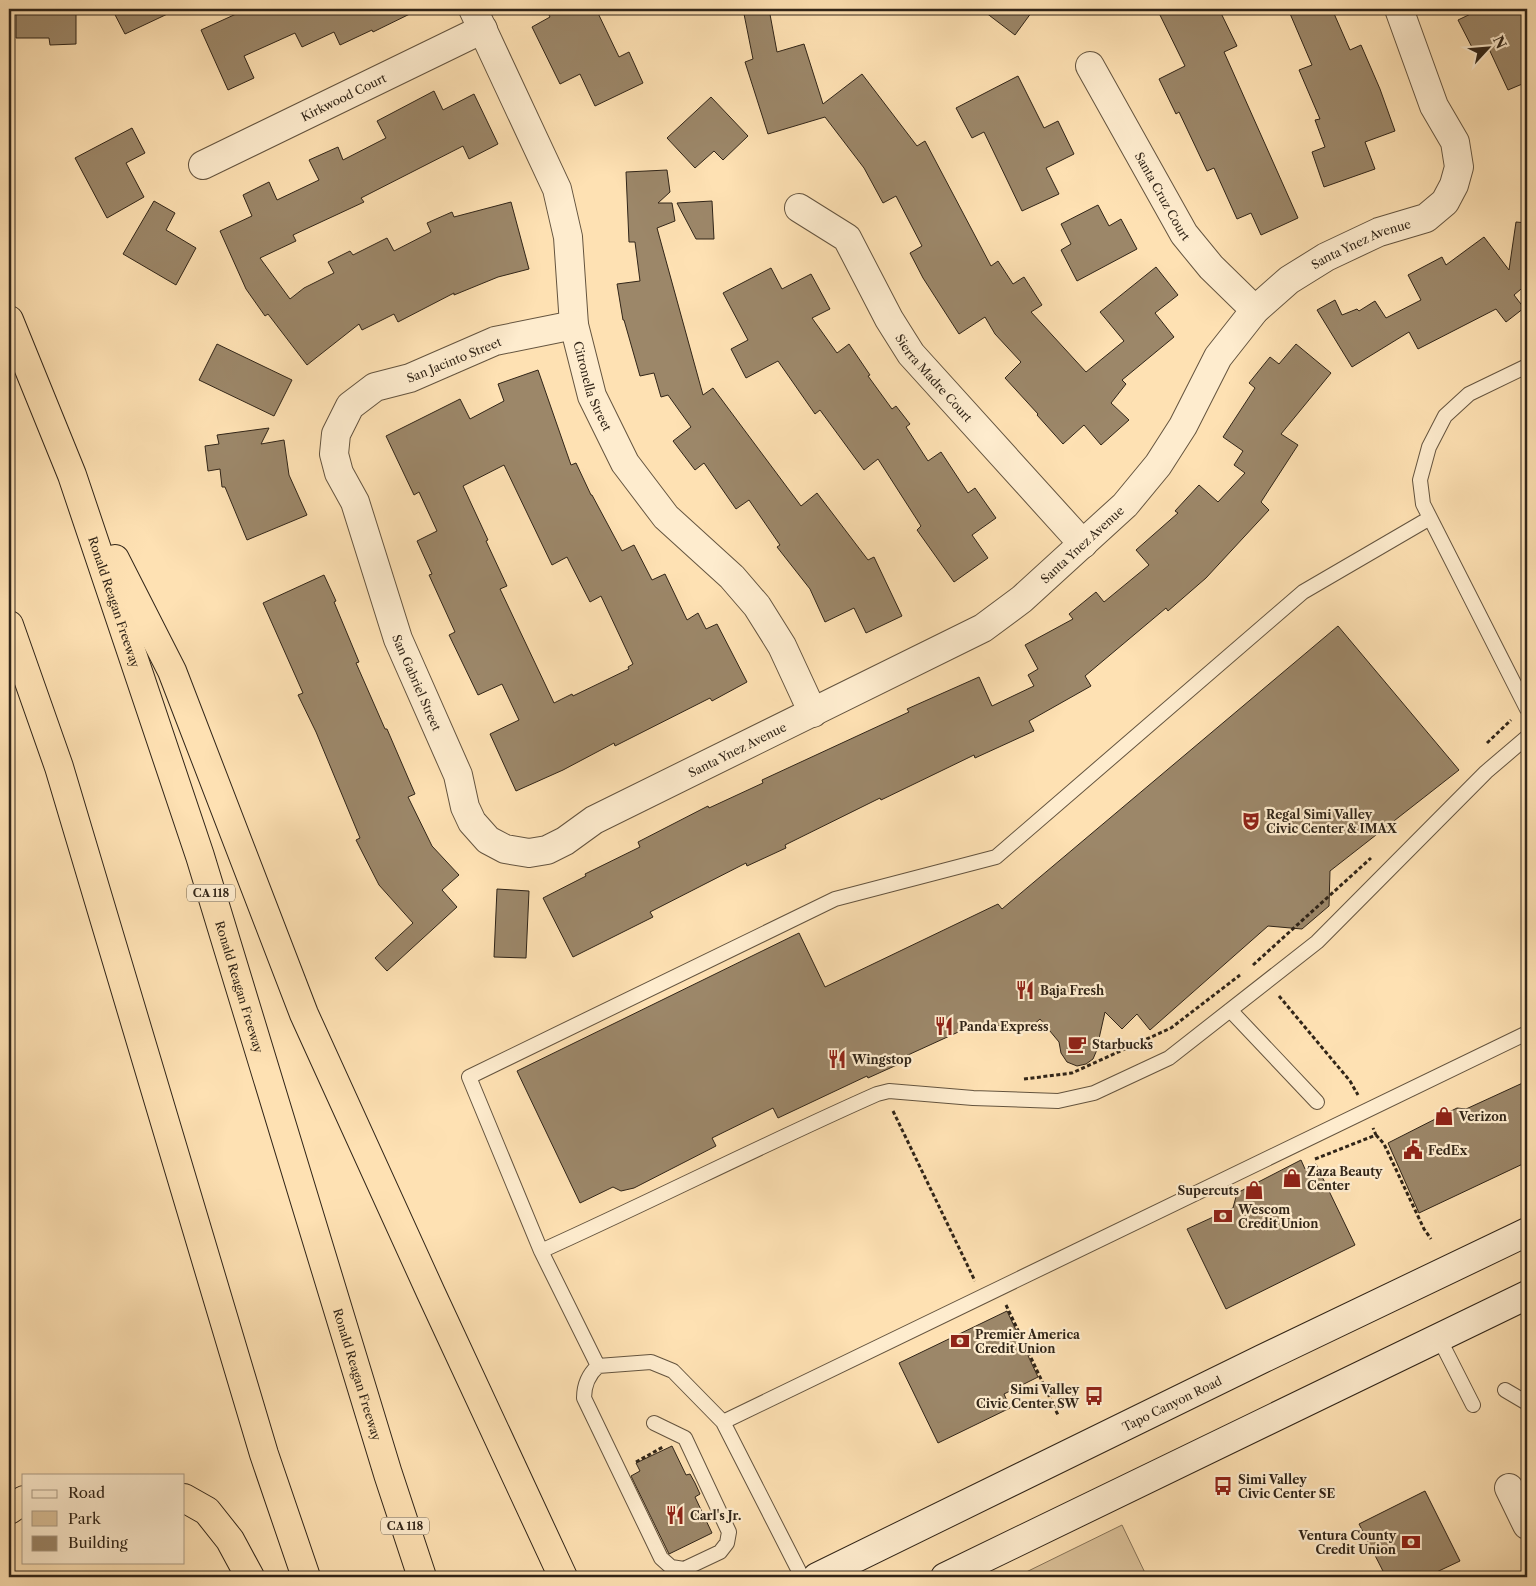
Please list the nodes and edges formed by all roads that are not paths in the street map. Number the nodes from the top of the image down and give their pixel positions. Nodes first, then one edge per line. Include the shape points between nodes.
1 (1399, 9) edge
2 (478, 19) edge
3 (1090, 66) dead end
4 (203, 165) dead end
5 (800, 208) dead end
6 (1255, 310) junction
7 (9, 320) edge
8 (574, 325) junction
9 (1527, 366) edge
10 (365, 394) joint
11 (72, 475) junction
12 (1430, 518) junction
13 (1083, 544) junction
14 (9, 625) edge
15 (1527, 709) edge
16 (813, 713) junction
17 (1527, 738) edge
18 (613, 810) joint
19 (1230, 1010) junction
20 (1527, 1033) edge
21 (1317, 1102) dead end
22 (1527, 1232) edge
23 (541, 1251) junction
24 (1527, 1295) edge
25 (1439, 1338) junction
26 (598, 1366) junction
27 (1505, 1390) dead end
28 (1527, 1403) edge
29 (1473, 1406) dead end
30 (723, 1422) junction
31 (654, 1423) dead end
32 (388, 1474) junction
33 (1509, 1488) dead end
34 (185, 1499) edge
35 (22, 1501) edge
36 (9, 1510) edge
37 (1527, 1525) edge
38 (250, 1577) edge
39 (306, 1577) edge
40 (422, 1577) edge
41 (433, 1577) edge
42 (563, 1577) edge
43 (802, 1577) edge
44 (817, 1577) edge
45 (945, 1577) edge

1 - 6 street, Santa Ynez Avenue via 1434,106 1455,142 1459,167 1454,185 1445,202 1426,218 1379,232 1326,257 1289,280
2 - 4 street, Kirkwood Court
2 - 8 street, Citronella Street via 556,189 568,237
3 - 6 street, Santa Cruz Court via 1184,234 1211,267
5 - 13 street, Sierra Madre Court via 847,238 911,354
6 - 13 street, Santa Ynez Avenue via 1218,357 1183,426 1158,465 1125,504
7 - 11 highway, Ronald Reagan Freeway / CA 118
8 - 10 street, San Jacinto Street via 495,340 410,378 375,387
8 - 16 street, Citronella Street via 592,396 625,463 666,517 732,577 758,606 782,646
9 - 12 lane via 1469,394 1445,416 1428,447 1420,480 1423,504
10 - 18 street, San Gabriel Street via 350,406 336,434 334,454 339,473 355,502 398,639 458,775 472,822 488,840 505,849 528,853 547,850 565,841
11 - 32 highway, Ronald Reagan Freeway / CA 118 via 200,856
11 - 42 highway via 172,671 304,1014
12 - 15 lane
12 - 23 lane via 1303,592 996,857 835,899 469,1077
13 - 16 street, Santa Ynez Avenue via 1022,599 983,628
14 - 39 highway via 59,767 264,1454
16 - 18 street, Santa Ynez Avenue
17 - 19 lane via 1486,772 1317,942
19 - 21 lane
19 - 23 lane via 1169,1058 1094,1093 1058,1101 889,1091 877,1094
20 - 30 lane
22 - 44 street, Tapo Canyon Road
23 - 26 lane
24 - 25 street
25 - 29 lane
25 - 45 street
26 - 30 lane via 651,1362 673,1371
26 - 31 lane via 587,1380 584,1398 661,1558 672,1567 684,1569 720,1552 727,1543 729,1532 685,1438
27 - 28 lane
30 - 43 lane
32 - 40 highway, Ronald Reagan Freeway / CA 118
32 - 41 highway
33 - 37 street
34 - 38 highway via 207,1511 230,1540
35 - 36 highway

